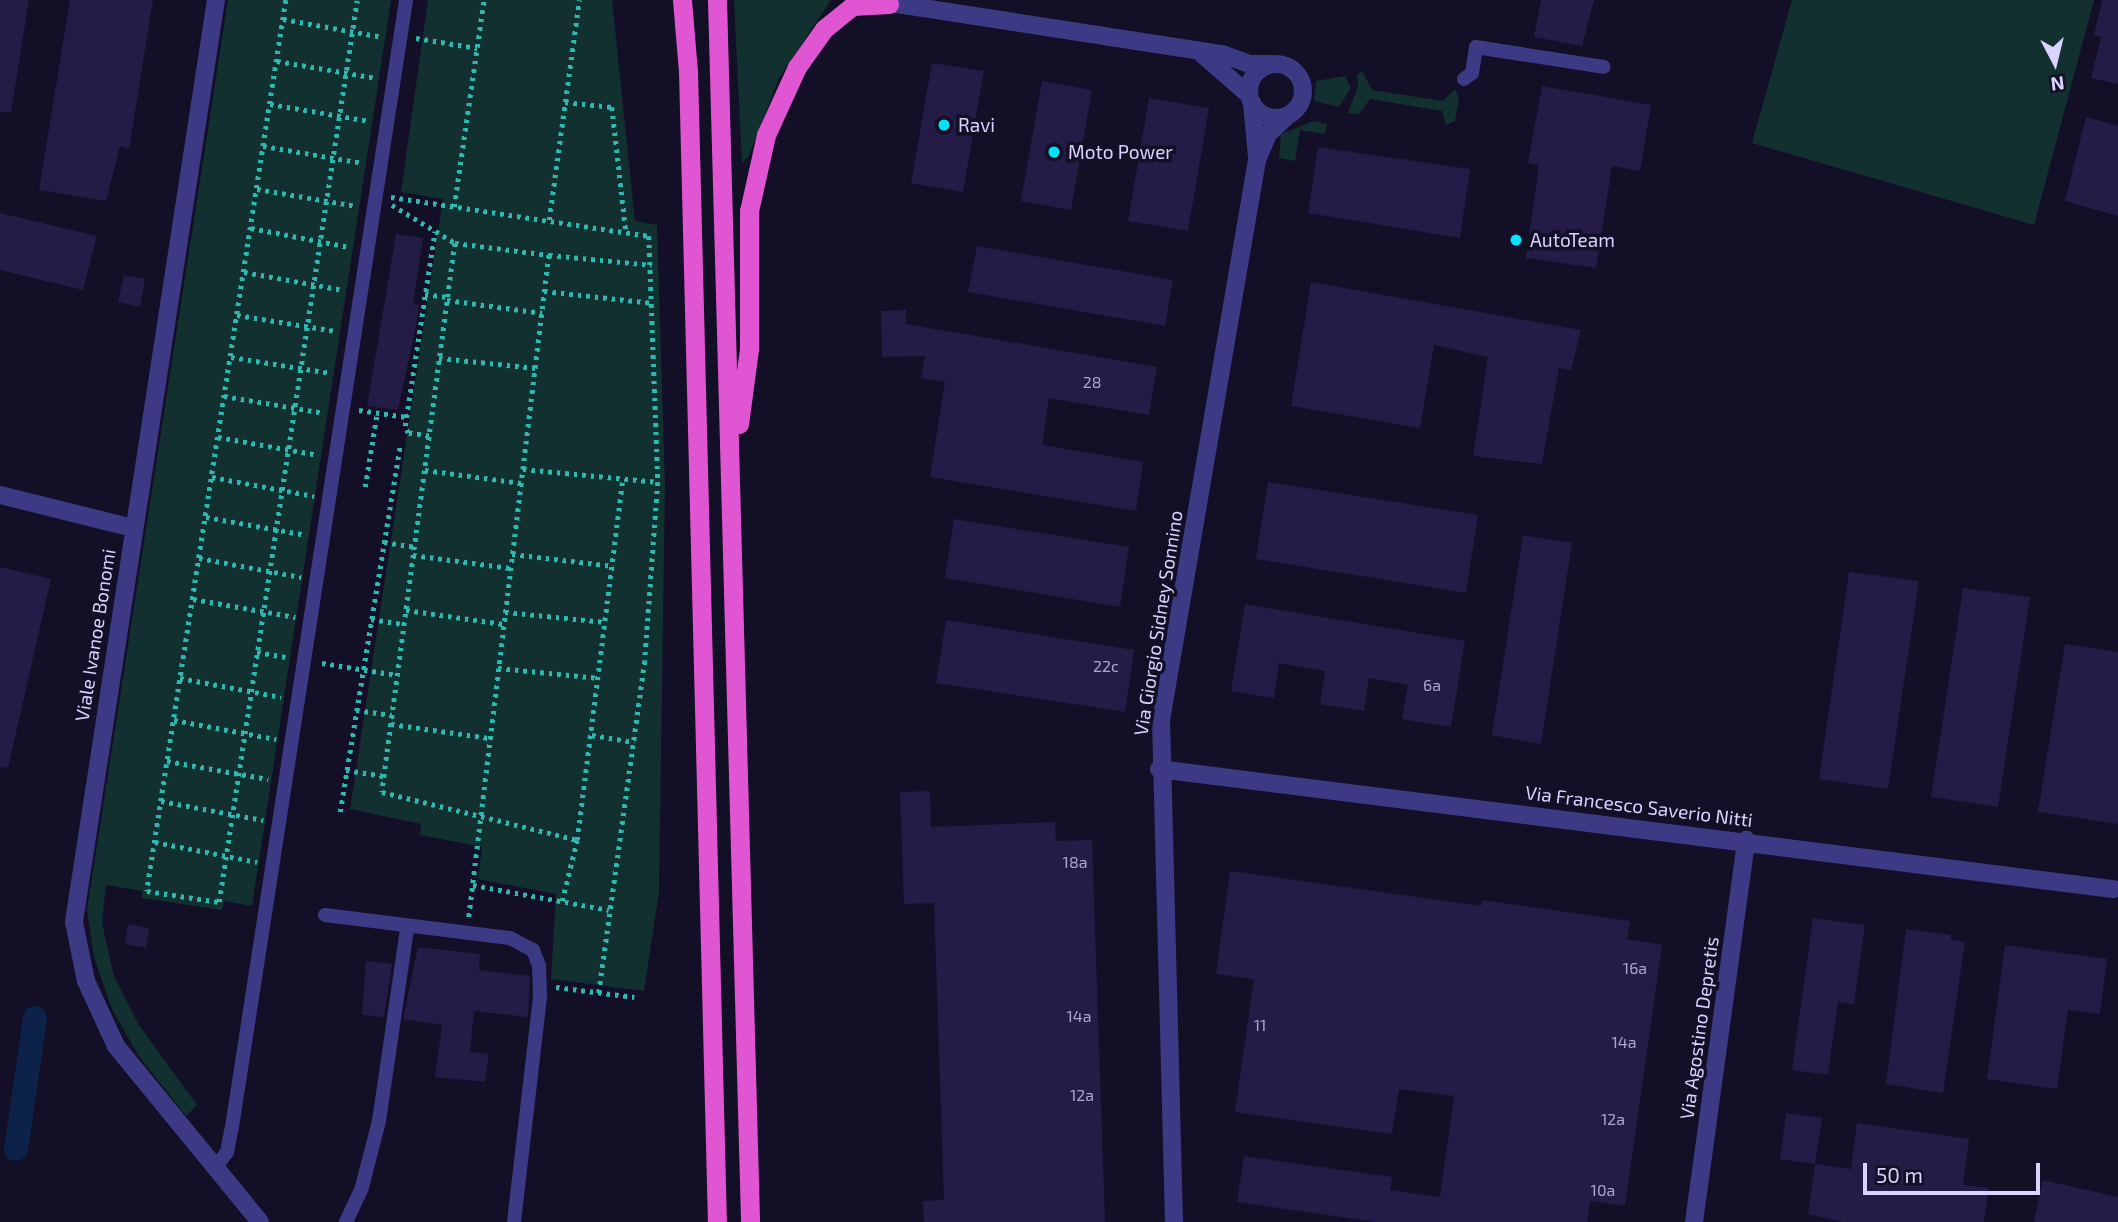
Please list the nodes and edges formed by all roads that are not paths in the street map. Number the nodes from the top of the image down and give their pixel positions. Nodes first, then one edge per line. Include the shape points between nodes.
1 (216, 0) edge
2 (406, 0) edge
3 (682, 0) edge
4 (718, 0) edge
5 (881, 2) edge
6 (1202, 54) junction
7 (1273, 64) junction
8 (1603, 67) dead end
9 (1464, 79) dead end
10 (1250, 99) junction
11 (1286, 117) junction
12 (1257, 160) junction
13 (0, 495) edge
14 (731, 495) junction
15 (133, 528) junction
16 (1159, 769) junction
17 (1746, 840) junction
18 (2113, 889) dead end
19 (325, 915) dead end
20 (407, 928) junction
21 (215, 1168) junction
22 (260, 1222) edge
23 (346, 1222) edge
24 (514, 1222) edge
25 (716, 1222) edge
26 (750, 1222) edge
27 (1174, 1222) edge
28 (1694, 1222) edge

1 - 15 street, Viale Ivanoe Bonomi
2 - 21 lane via 229,1142
3 - 25 highway via 688,71
4 - 14 highway
5 - 6 street
5 - 14 highway via 852,6 818,36 782,96 762,147 749,211 749,349
6 - 7 street
6 - 10 street
7 - 10 street via 1258,71
7 - 11 street via 1292,69 1302,82 1301,102
8 - 9 lane via 1476,47 1472,73
10 - 11 street via 1263,115
10 - 12 street, Via Giorgio Sidney Sonnino
11 - 12 street, Via Giorgio Sidney Sonnino via 1268,134
12 - 16 street, Via Giorgio Sidney Sonnino via 1164,696
13 - 15 street
14 - 26 highway
15 - 21 street, Viale Ivanoe Bonomi via 75,894 75,933 90,994 116,1046
16 - 17 street, Via Francesco Saverio Nitti
16 - 27 street, Via Giorgio Sidney Sonnino
17 - 18 street, Via Francesco Saverio Nitti
17 - 28 street, Via Agostino Depretis
19 - 20 lane
20 - 23 lane via 379,1121 362,1187
20 - 24 lane via 526,943 537,957 541,985
21 - 22 street, Viale Ivanoe Bonomi

